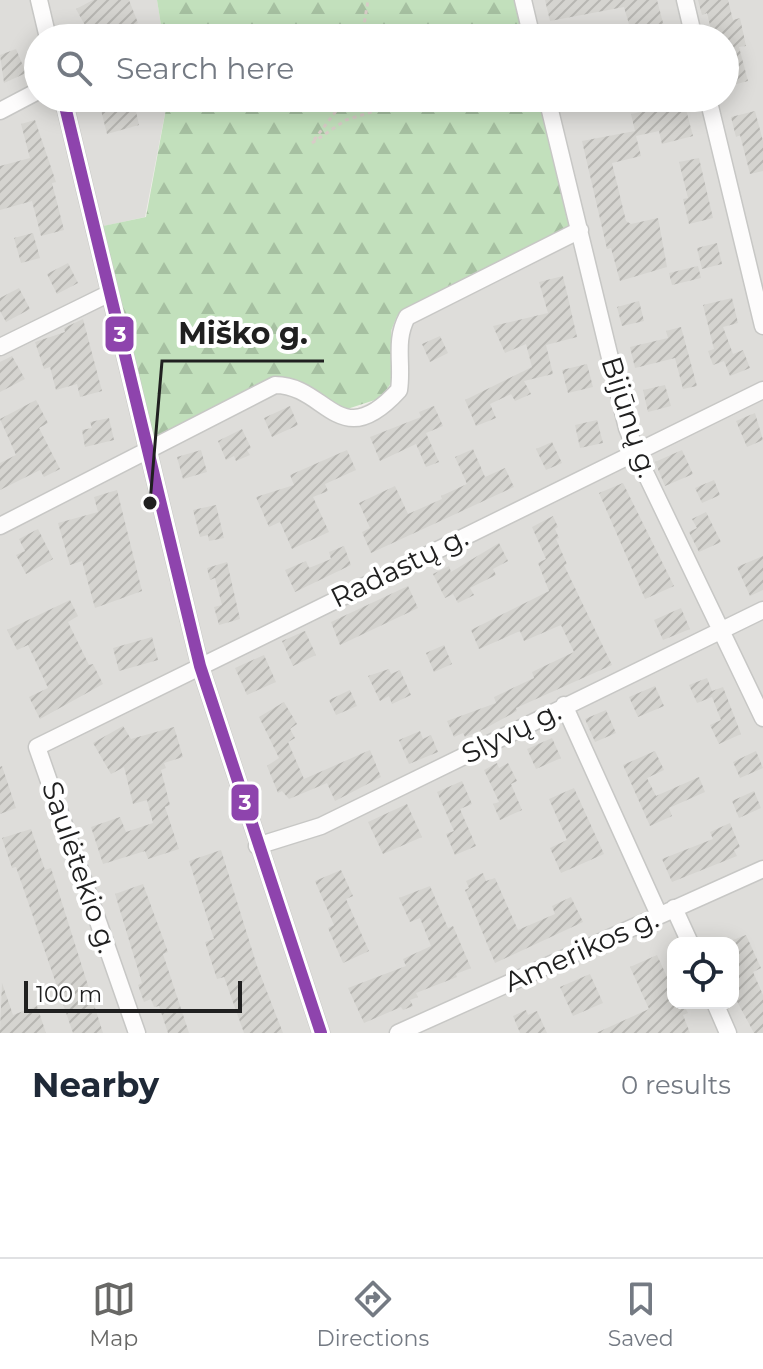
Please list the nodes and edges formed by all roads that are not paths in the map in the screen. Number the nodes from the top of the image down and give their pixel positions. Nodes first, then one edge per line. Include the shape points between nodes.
1 (39, 0) edge
2 (523, 0) edge
3 (685, 0) edge
4 (45, 24) edge
5 (529, 24) edge
6 (691, 24) edge
7 (24, 98) edge
8 (0, 111) edge
9 (66, 112) edge
10 (550, 112) edge
11 (711, 112) edge
12 (580, 230) junction
13 (110, 293) junction
14 (763, 326) edge
15 (0, 347) edge
16 (763, 390) edge
17 (635, 450) junction
18 (149, 451) junction
19 (0, 526) edge
20 (763, 610) edge
21 (720, 630) junction
22 (200, 666) junction
23 (564, 705) junction
24 (763, 718) edge
25 (37, 747) joint
26 (257, 846) junction
27 (763, 869) edge
28 (667, 911) junction
29 (686, 937) edge
30 (718, 1009) edge
31 (137, 1033) edge
32 (321, 1033) edge
33 (398, 1033) edge
34 (728, 1033) edge

1 - 4 street
2 - 5 street
3 - 6 street
7 - 8 street
9 - 13 street
10 - 12 street, Bijūnų g.
11 - 14 street
12 - 17 street, Bijūnų g.
12 - 18 street via 407,317 398,340 399,390 373,410 343,418 289,385 275,385
13 - 15 street
13 - 18 street
16 - 17 street, Radastų g.
17 - 21 street, Bijūnų g.
17 - 22 street, Radastų g.
18 - 19 street
18 - 22 street
20 - 21 street, Slyvų g.
21 - 23 street, Slyvų g.
21 - 24 street, Bijūnų g.
22 - 25 street, Radastų g.
22 - 26 street
23 - 26 street, Slyvų g. via 321,826
23 - 28 street
25 - 31 street, Saulėtekio g.
26 - 32 street
27 - 28 street, Amerikos g.
28 - 29 street
28 - 33 street, Amerikos g.
30 - 34 street

